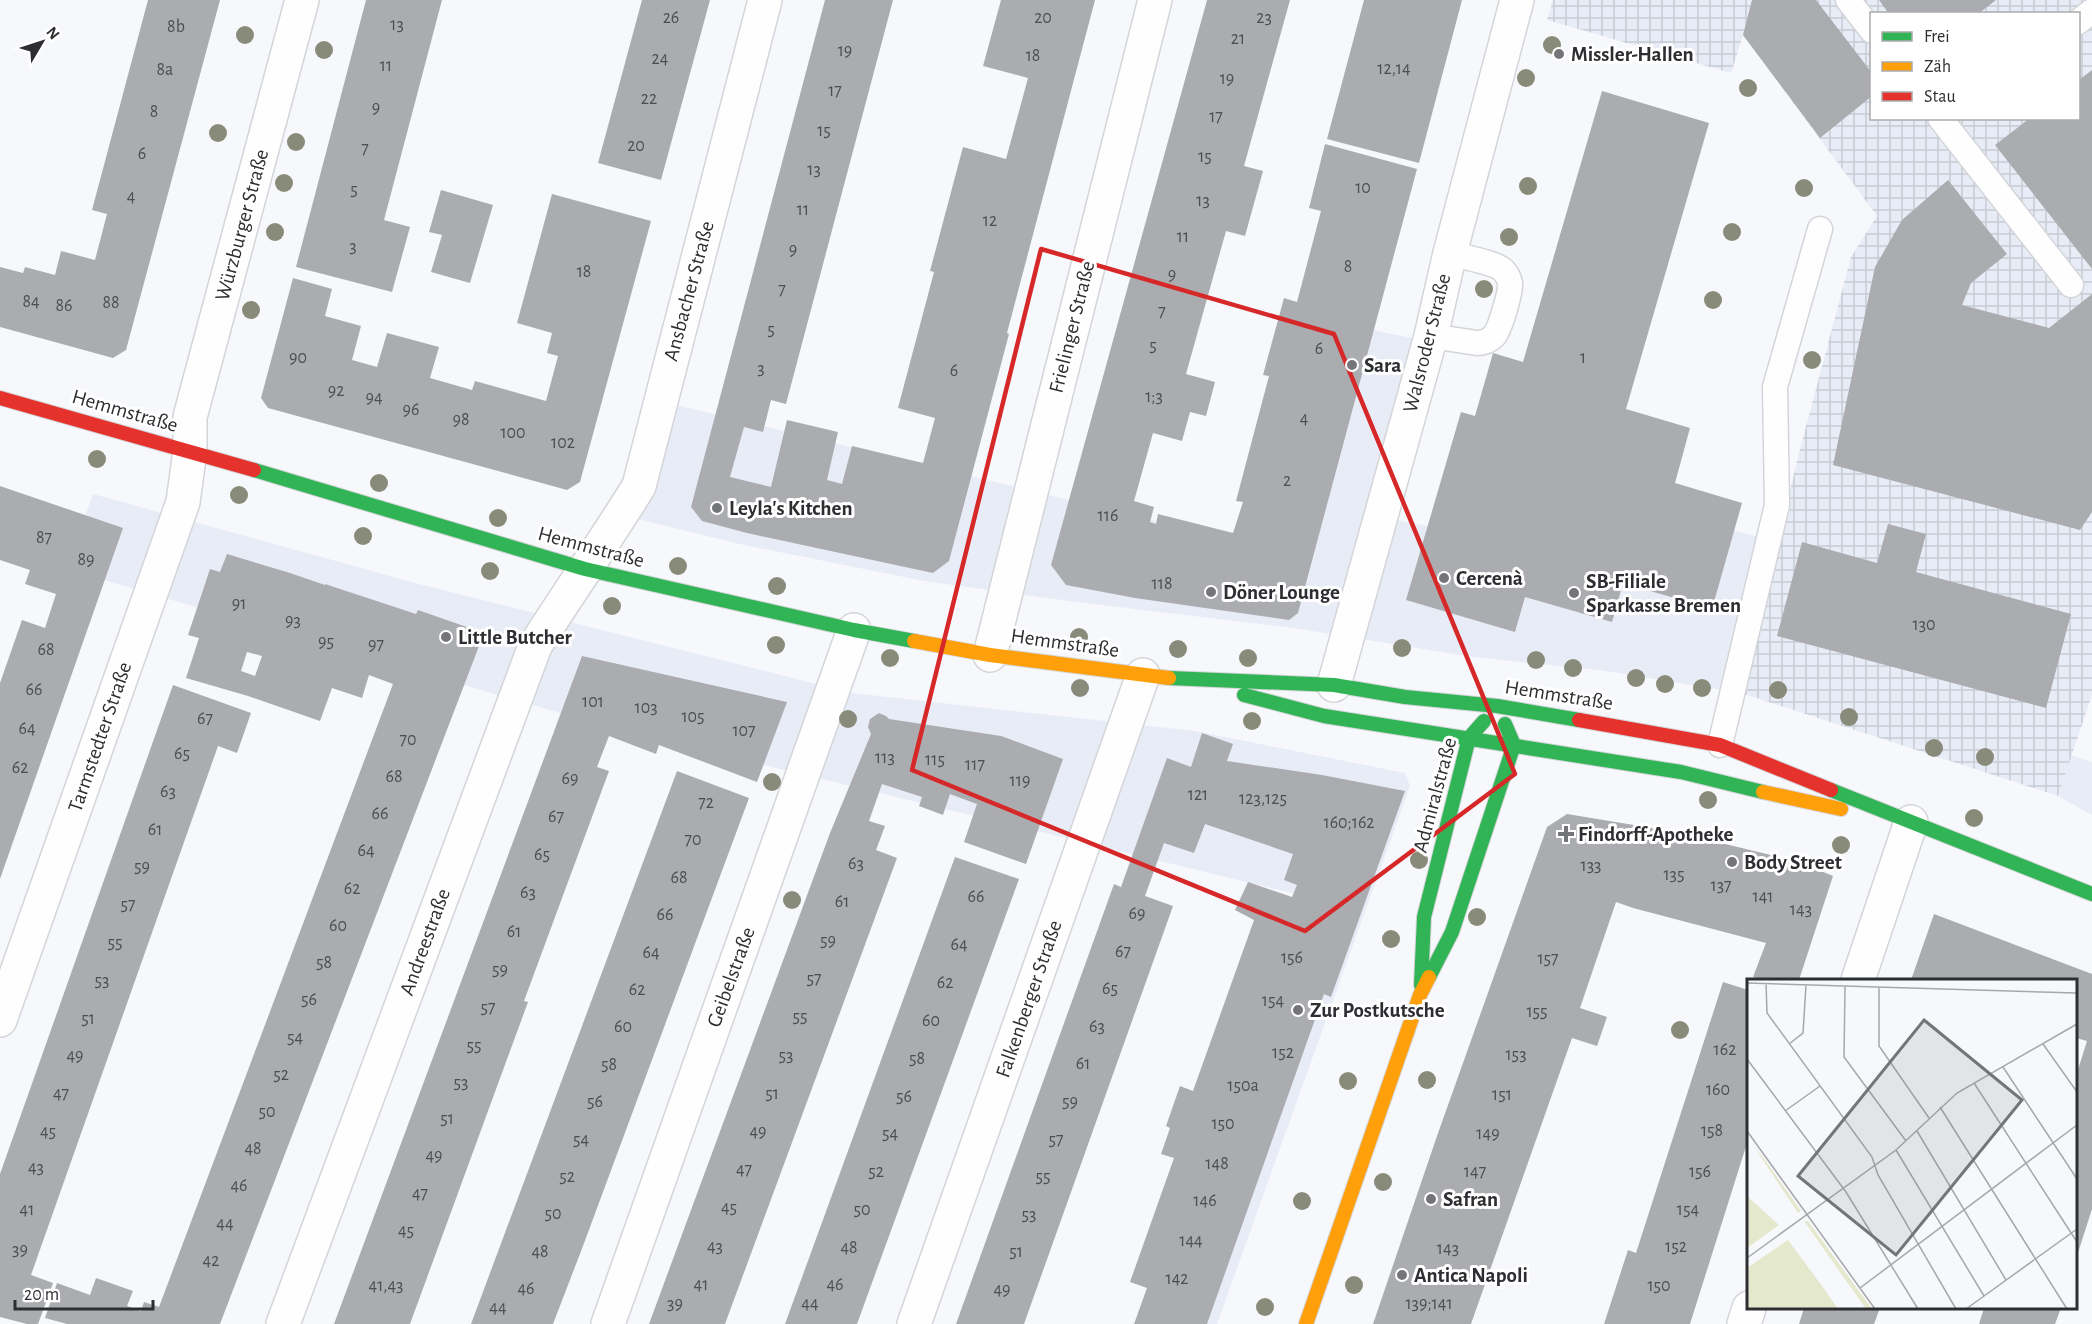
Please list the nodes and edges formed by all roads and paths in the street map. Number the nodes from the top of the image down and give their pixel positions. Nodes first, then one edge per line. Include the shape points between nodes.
1 (302, 0) edge
2 (765, 0) edge
3 (1155, 0) edge
4 (1517, 0) edge
5 (1848, 0) edge
6 (2092, 11) edge
7 (2080, 21) edge
8 (1870, 28) edge
9 (1948, 121) edge
10 (1821, 229) dead end
11 (1450, 253) junction
12 (2071, 285) dead end
13 (1431, 336) junction
14 (0, 398) edge
15 (189, 451) junction
16 (585, 569) junction
17 (855, 630) junction
18 (990, 654) junction
19 (1143, 675) junction
20 (1185, 680) junction
21 (1334, 685) junction
22 (1497, 706) junction
23 (1469, 738) junction
24 (1514, 745) junction
25 (1720, 745) junction
26 (1911, 822) junction
27 (2092, 894) edge
28 (1859, 979) edge
29 (1420, 995) junction
30 (0, 1020) edge
31 (1749, 1309) edge
32 (283, 1324) edge
33 (608, 1324) edge
34 (914, 1324) edge
35 (1306, 1324) edge
36 (1744, 1324) edge

1 - 15 street, Würzburger Straße via 190,417
2 - 16 street, Ansbacher Straße via 639,486
3 - 18 street, Frielinger Straße
4 - 11 street, Walsroder Straße
5 - 8 lane
6 - 7 lane
9 - 12 lane
10 - 25 lane via 1775,387 1777,505
11 - 13 street, Walsroder Straße
11 - 13 lane via 1499,267 1508,277 1509,291 1498,329 1484,343
13 - 21 street, Walsroder Straße
14 - 15 street, Hemmstraße
15 - 16 street, Hemmstraße
15 - 30 street, Tarmstedter Straße via 183,502
16 - 17 street, Hemmstraße
16 - 32 street, Andreestraße via 535,646
17 - 18 street, Hemmstraße
17 - 33 street, Geibelstraße
18 - 19 street, Hemmstraße
19 - 20 street, Hemmstraße
19 - 34 street, Falkenberger Straße
20 - 21 street, Hemmstraße
20 - 23 street, Hemmstraße via 1324,716
21 - 22 street, Hemmstraße via 1405,698
22 - 23 street, Admiralstraße
22 - 24 street
22 - 25 street, Hemmstraße
23 - 24 street, Hemmstraße
23 - 29 street, Admiralstraße via 1424,916
24 - 26 street, Hemmstraße via 1681,771 1796,800
24 - 29 street, Admiralstraße via 1452,932
25 - 26 street, Hemmstraße
26 - 27 street, Hemmstraße
26 - 28 street
29 - 35 street, Admiralstraße
31 - 36 street

